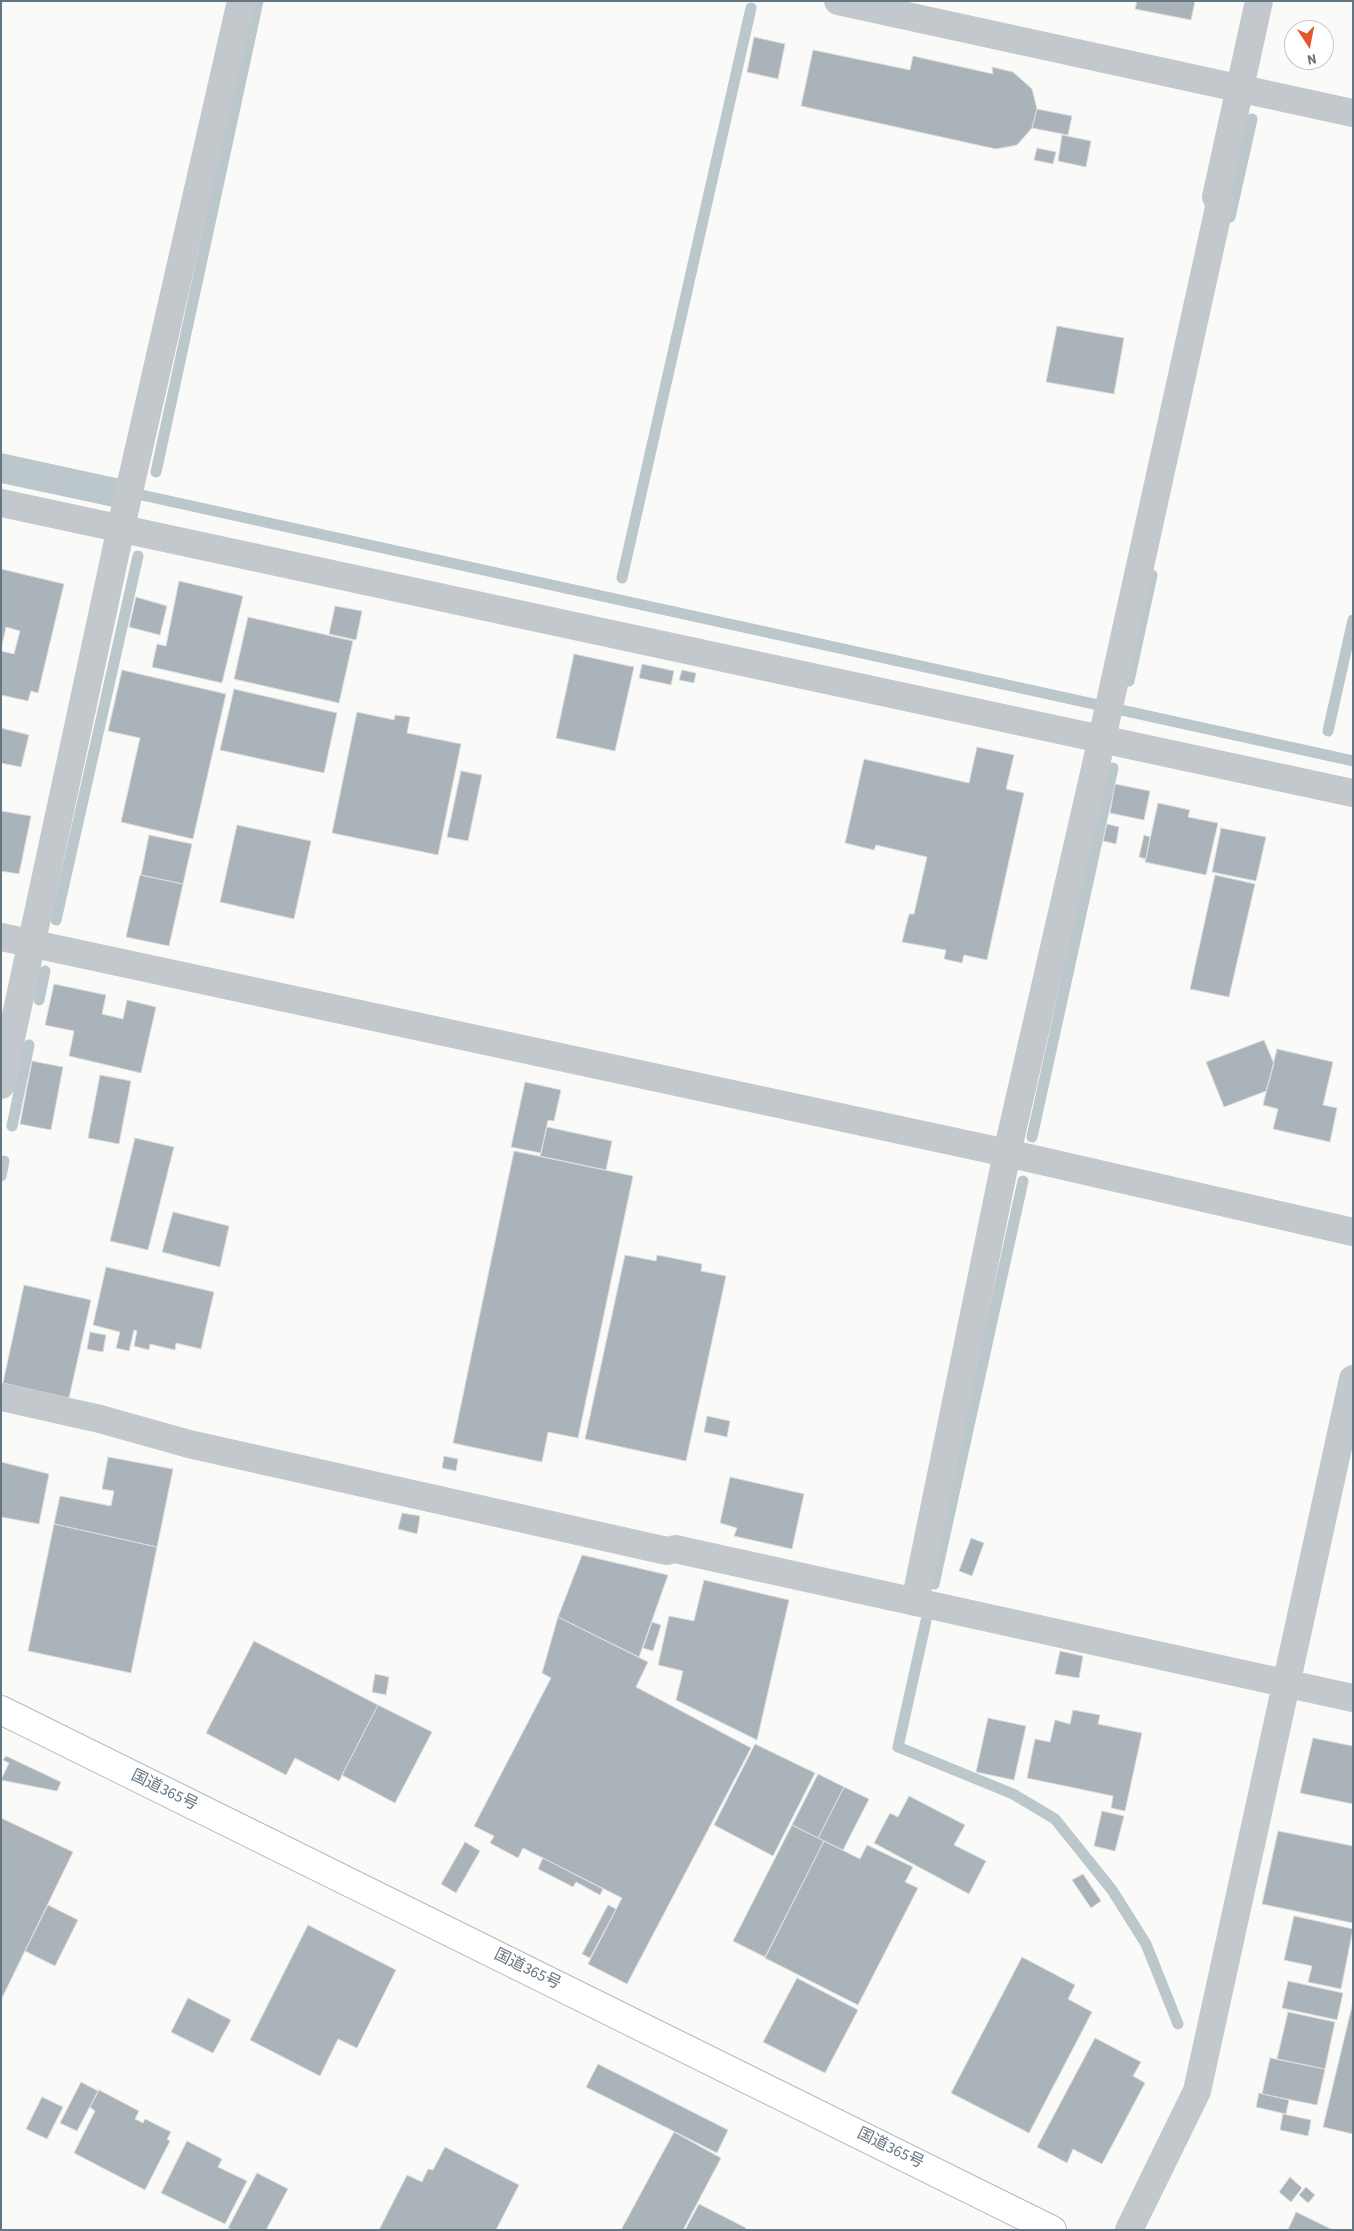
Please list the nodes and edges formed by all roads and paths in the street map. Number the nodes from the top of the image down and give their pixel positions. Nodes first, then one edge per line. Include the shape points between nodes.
1 (241, 1) edge
2 (838, 1) edge
3 (1259, 1) edge
4 (1240, 87) junction
5 (1353, 113) edge
6 (1, 503) edge
7 (122, 523) junction
8 (1102, 737) junction
9 (1353, 793) edge
10 (1, 937) edge
11 (31, 943) junction
12 (1, 1085) edge
13 (1007, 1153) junction
14 (1353, 1232) edge
15 (1353, 1379) edge
16 (1, 1397) edge
17 (915, 1602) junction
18 (1285, 1682) junction
19 (1353, 1698) edge
20 (1, 1710) edge
21 (1052, 2230) edge
22 (1129, 2230) edge

1 - 7 street
2 - 4 street
3 - 4 street
4 - 5 street
4 - 8 street via 1216,197 1220,202 1218,212
6 - 7 street
7 - 8 street
7 - 11 street
8 - 9 street
8 - 13 street
10 - 11 street
11 - 12 street
11 - 13 street
13 - 14 street
13 - 17 street
15 - 18 street
16 - 17 street via 100,1419 189,1444 667,1551 675,1550
17 - 18 street
18 - 19 street
18 - 22 street via 1197,2091
20 - 21 highway, 国道365号

